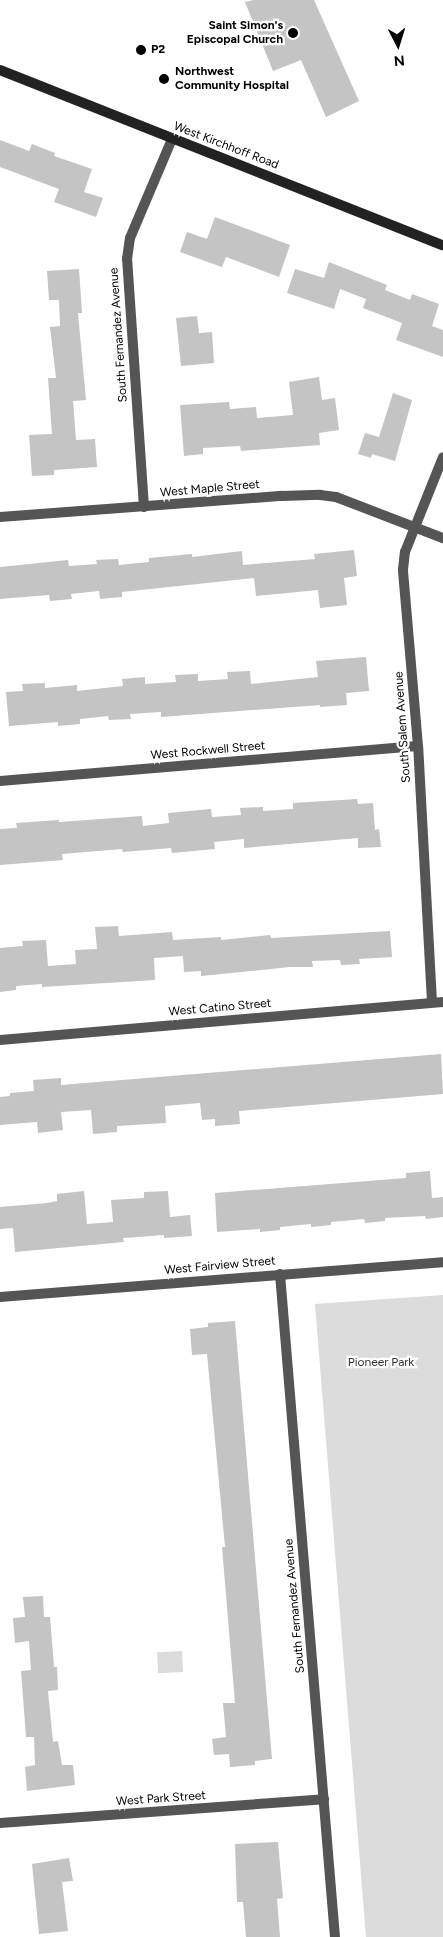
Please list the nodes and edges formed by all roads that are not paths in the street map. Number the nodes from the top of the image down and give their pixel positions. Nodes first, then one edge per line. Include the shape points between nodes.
1 (0, 70) edge
2 (172, 139) junction
3 (443, 245) edge
4 (443, 457) edge
5 (144, 507) junction
6 (0, 517) edge
7 (416, 527) junction
8 (443, 538) edge
9 (418, 746) junction
10 (0, 781) edge
11 (438, 1002) edge
12 (0, 1040) edge
13 (443, 1262) edge
14 (280, 1274) junction
15 (0, 1297) edge
16 (324, 1799) junction
17 (0, 1823) edge
18 (335, 1937) edge

1 - 2 main road, West Kirchhoff Road
2 - 3 main road, West Kirchhoff Road
2 - 5 street, South Fernandez Avenue via 130,238 126,259
4 - 7 street, South Salem Avenue
5 - 6 street, West Maple Street
5 - 7 street, West Maple Street via 320,496 336,498
7 - 8 street, West Maple Street
7 - 9 street, South Salem Avenue via 405,552 403,570
9 - 10 street, West Rockwell Street
9 - 11 street, South Salem Avenue
11 - 12 street, West Catino Street
13 - 14 street, West Fairview Street
14 - 15 street, West Fairview Street
14 - 16 street, South Fernandez Avenue
16 - 17 street, West Park Street
16 - 18 street, South Fernandez Avenue

